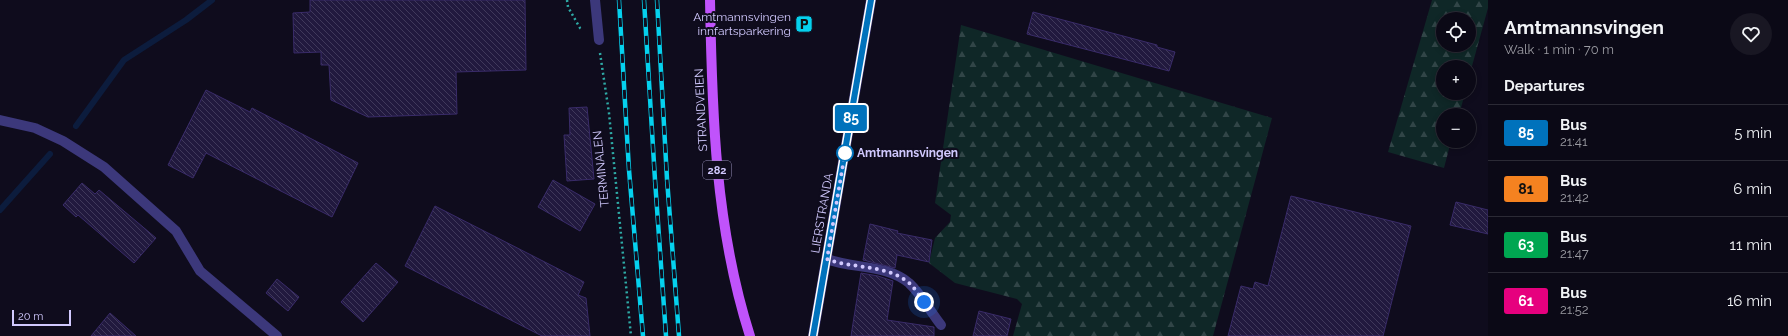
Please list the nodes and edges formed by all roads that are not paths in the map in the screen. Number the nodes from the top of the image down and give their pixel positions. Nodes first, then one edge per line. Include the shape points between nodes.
1 (595, 0) edge
2 (710, 0) edge
3 (871, 0) edge
4 (599, 40) road end
5 (0, 120) edge
6 (827, 259) junction
7 (941, 325) dead end
8 (277, 336) edge
9 (750, 336) edge
10 (813, 336) edge

1 - 4 street
2 - 9 main road, STRANDVEIEN / 282 via 713,120 719,191 732,272
3 - 6 street, LIERSTRANDA
5 - 8 street via 35,128 63,141 104,167 176,231 200,271
6 - 7 street via 884,270 908,282
6 - 10 street, LIERSTRANDA

